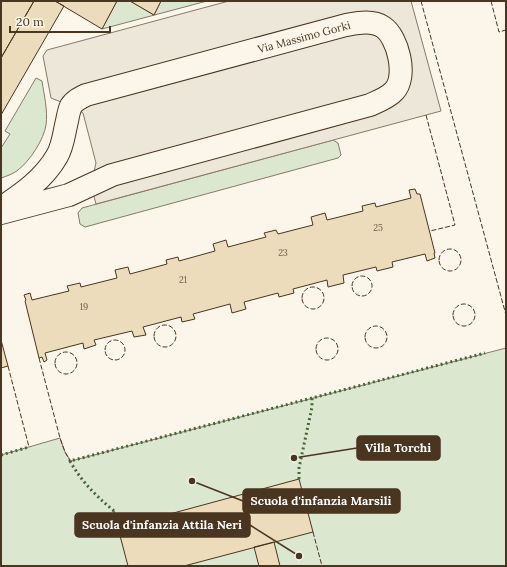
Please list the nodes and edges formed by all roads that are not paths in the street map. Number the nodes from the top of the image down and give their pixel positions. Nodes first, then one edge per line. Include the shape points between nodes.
1 (1, 208) edge
2 (1, 213) edge

1 - 2 lane, Via Massimo Gorki via 31,187 50,166 63,142 71,106 86,95 346,25 372,23 382,26 395,43 401,70 400,82 394,92 382,100 112,175 69,195

